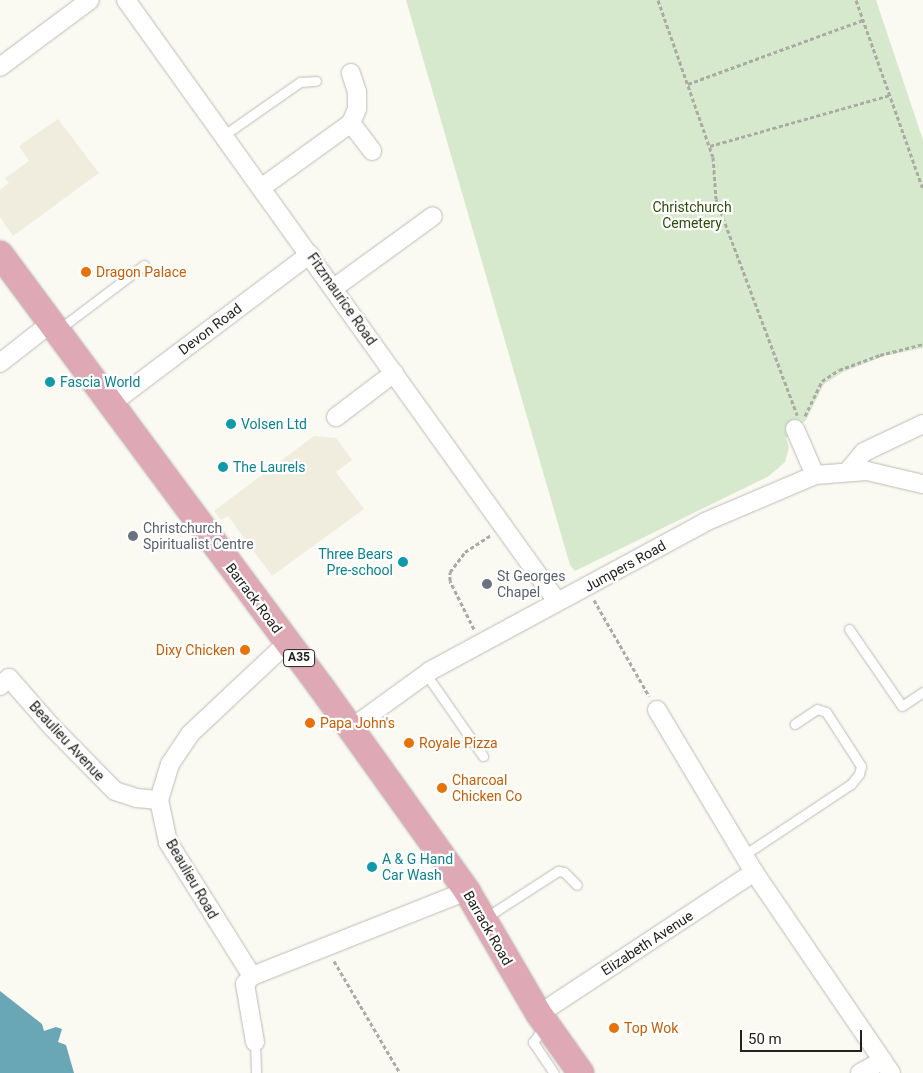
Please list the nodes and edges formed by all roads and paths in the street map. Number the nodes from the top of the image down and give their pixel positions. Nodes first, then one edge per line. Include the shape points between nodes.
1 (90, 0) edge
2 (126, 0) edge
3 (658, 0) edge
4 (856, 0) edge
5 (863, 20) junction
6 (0, 67) edge
7 (351, 72) dead end
8 (316, 81) dead end
9 (688, 84) junction
10 (890, 94) junction
11 (351, 123) junction
12 (224, 135) junction
13 (710, 146) junction
14 (372, 151) dead end
15 (261, 188) junction
16 (923, 189) edge
17 (432, 216) dead end
18 (0, 254) edge
19 (310, 254) junction
20 (144, 265) dead end
21 (334, 288) junction
22 (53, 328) junction
23 (923, 344) edge
24 (0, 363) edge
25 (394, 373) junction
26 (111, 404) junction
27 (336, 417) dead end
28 (923, 424) edge
29 (795, 429) dead end
30 (848, 471) junction
31 (815, 475) junction
32 (918, 483) edge
33 (923, 498) edge
34 (503, 526) junction
35 (587, 588) junction
36 (556, 600) junction
37 (849, 629) dead end
38 (287, 643) junction
39 (480, 643) junction
40 (426, 674) junction
41 (5, 682) edge
42 (923, 692) edge
43 (657, 710) joint
44 (795, 724) dead end
45 (350, 729) junction
46 (482, 756) dead end
47 (160, 800) junction
48 (744, 855) junction
49 (754, 872) junction
50 (577, 886) dead end
51 (467, 890) junction
52 (484, 919) junction
53 (324, 946) junction
54 (252, 976) junction
55 (542, 1019) junction
56 (255, 1042) joint
57 (887, 1066) edge
58 (256, 1073) edge
59 (400, 1073) edge
60 (554, 1073) edge
61 (581, 1073) edge
62 (860, 1073) edge

1 - 6 street
2 - 12 street, Fitzmaurice Road
3 - 9 path
4 - 5 path
5 - 9 path
5 - 10 path
7 - 11 street via 357,92 357,109
8 - 12 lane via 300,82
9 - 13 path
10 - 13 path
10 - 16 path
11 - 14 street
11 - 15 street
12 - 15 street, Fitzmaurice Road
13 - 23 path via 716,199 799,421 810,409 822,381 839,370
15 - 19 street, Fitzmaurice Road
17 - 21 street
18 - 22 main road, Barrack Road / A35
19 - 21 street, Fitzmaurice Road
19 - 26 street, Devon Road
20 - 22 lane
21 - 25 street, Fitzmaurice Road
22 - 24 street
22 - 26 main road, Barrack Road / A35
25 - 27 street
25 - 34 street, Fitzmaurice Road
26 - 38 main road, Barrack Road / A35
28 - 30 street via 864,452
29 - 31 street
30 - 31 street, Jumpers Road
30 - 32 street, Jumpers Road via 866,471
31 - 35 street, Jumpers Road via 705,522
32 - 33 street
34 - 36 street, Fitzmaurice Road
34 - 39 path via 465,552 450,572 450,581
35 - 36 street, Jumpers Road
35 - 43 path
36 - 39 street, Jumpers Road
37 - 42 lane via 902,706
38 - 45 main road, Barrack Road / A35
38 - 47 street, Beaulieu Road via 190,734 170,764
39 - 40 street, Jumpers Road
40 - 45 street, Jumpers Road
40 - 46 lane
41 - 47 street, Beaulieu Avenue via 115,791 136,798
43 - 48 street
44 - 48 lane via 817,709 826,712 862,766 859,774 851,784
45 - 51 main road, Barrack Road / A35
47 - 54 street, Beaulieu Road via 168,842
48 - 49 street
49 - 55 street, Elizabeth Avenue
49 - 57 street
50 - 52 lane via 564,872 558,871
51 - 52 main road, Barrack Road / A35
51 - 53 street
52 - 55 main road, Barrack Road / A35
53 - 54 street
53 - 59 path
54 - 56 street via 245,984
55 - 60 lane via 533,1042
55 - 61 main road, Barrack Road / A35
56 - 58 lane
57 - 62 street

